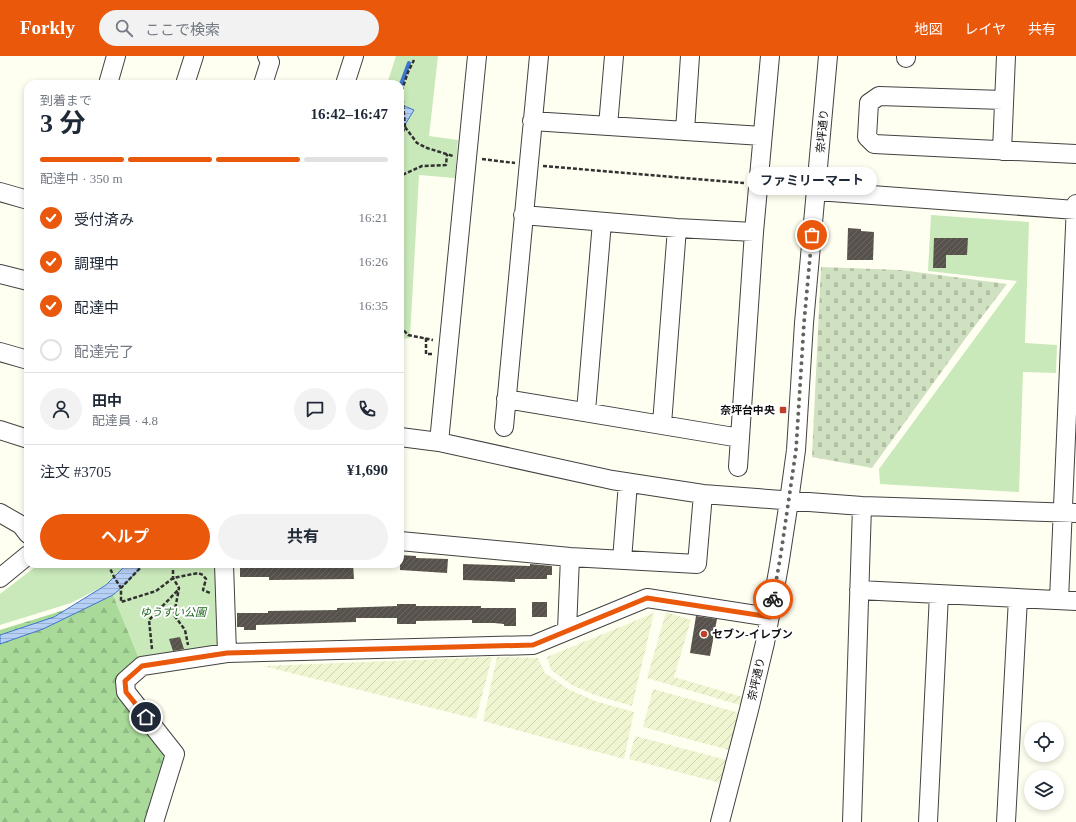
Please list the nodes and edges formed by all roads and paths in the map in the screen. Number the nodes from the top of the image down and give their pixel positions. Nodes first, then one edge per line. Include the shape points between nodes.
1 (116, 56) edge
2 (194, 56) edge
3 (267, 56) edge
4 (354, 56) edge
5 (474, 56) edge
6 (539, 56) edge
7 (614, 56) edge
8 (690, 56) edge
9 (770, 56) edge
10 (828, 56) edge
11 (1006, 56) edge
12 (414, 60) dead end
13 (109, 80) edge
14 (186, 80) edge
15 (264, 80) edge
16 (346, 80) edge
17 (404, 84) edge
18 (1004, 100) junction
19 (404, 115) edge
20 (532, 121) junction
21 (608, 126) junction
22 (405, 127) joint
23 (685, 131) junction
24 (762, 136) junction
25 (1002, 151) junction
26 (1076, 154) edge
27 (467, 158) junction
28 (528, 164) junction
29 (404, 174) edge
30 (758, 184) junction
31 (817, 191) junction
32 (0, 192) edge
33 (24, 199) edge
34 (1076, 204) edge
35 (1076, 210) edge
36 (523, 216) junction
37 (602, 222) junction
38 (677, 228) junction
39 (754, 232) junction
40 (0, 274) edge
41 (24, 280) edge
42 (404, 330) edge
43 (449, 343) junction
44 (0, 352) edge
45 (24, 359) edge
46 (506, 399) junction
47 (586, 411) junction
48 (662, 424) junction
49 (504, 427) dead end
50 (0, 430) edge
51 (24, 438) edge
52 (404, 438) edge
53 (740, 438) junction
54 (439, 442) junction
55 (1070, 450) edge
56 (738, 467) dead end
57 (628, 482) junction
58 (703, 494) junction
59 (789, 501) junction
60 (862, 506) junction
61 (0, 513) edge
62 (1069, 513) edge
63 (24, 529) edge
64 (404, 541) edge
65 (570, 557) junction
66 (24, 558) edge
67 (622, 560) junction
68 (110, 568) edge
69 (140, 568) edge
70 (173, 568) edge
71 (224, 568) edge
72 (0, 578) edge
73 (173, 578) junction
74 (121, 588) junction
75 (179, 588) junction
76 (203, 590) dead end
77 (859, 590) junction
78 (939, 594) junction
79 (1018, 598) junction
80 (1067, 601) edge
81 (770, 617) junction
82 (185, 630) dead end
83 (567, 630) junction
84 (227, 653) junction
85 (154, 665) junction
86 (154, 822) edge
87 (720, 822) edge
88 (852, 822) edge
89 (928, 822) edge
90 (1006, 822) edge

1 - 13 street
2 - 14 street
3 - 15 street via 270,62
4 - 16 street
5 - 27 street
6 - 20 street
7 - 21 street
8 - 23 street
9 - 24 street
10 - 31 street, 奈坪通り
11 - 18 street
12 - 17 path
18 - 25 street
18 - 25 street via 879,96 868,103 867,137 874,144
19 - 22 path
20 - 21 street
20 - 28 street
21 - 23 street
22 - 29 path via 417,142 446,154 446,165 422,166
23 - 24 street
24 - 30 street
25 - 26 street
27 - 28 path
27 - 43 street
28 - 30 path
28 - 36 street
30 - 31 path
30 - 39 street
31 - 35 street
31 - 59 street, 奈坪通り via 804,323 796,450
32 - 33 street
34 - 35 street
35 - 55 street
36 - 37 street
36 - 46 street
37 - 38 street
37 - 47 street
38 - 39 street
38 - 48 street
39 - 53 street
40 - 41 street
42 - 43 path via 408,335
43 - 54 street
44 - 45 street
46 - 47 street
46 - 49 street
47 - 48 street
48 - 53 street
50 - 51 street
52 - 54 street
53 - 56 street
54 - 57 street
55 - 62 street
57 - 58 street
57 - 67 street
58 - 59 street
58 - 67 street via 697,564
59 - 60 street
59 - 81 street, 奈坪通り
60 - 62 street
60 - 77 street
61 - 63 street
62 - 80 street
64 - 65 street
65 - 67 street
65 - 83 street
66 - 72 street
68 - 74 path
69 - 74 path
70 - 73 path
71 - 84 street
73 - 74 path via 156,591 121,602
73 - 75 path
73 - 76 path via 198,573 203,575 206,578
75 - 82 path via 174,615
75 - 85 path via 149,620
77 - 78 street
77 - 88 street
78 - 79 street
78 - 89 street
79 - 80 street
79 - 90 street
81 - 83 street via 647,598
81 - 87 street, 奈坪通り
83 - 84 street via 533,645
84 - 85 street
85 - 86 street via 142,666 125,681 126,692 175,754

